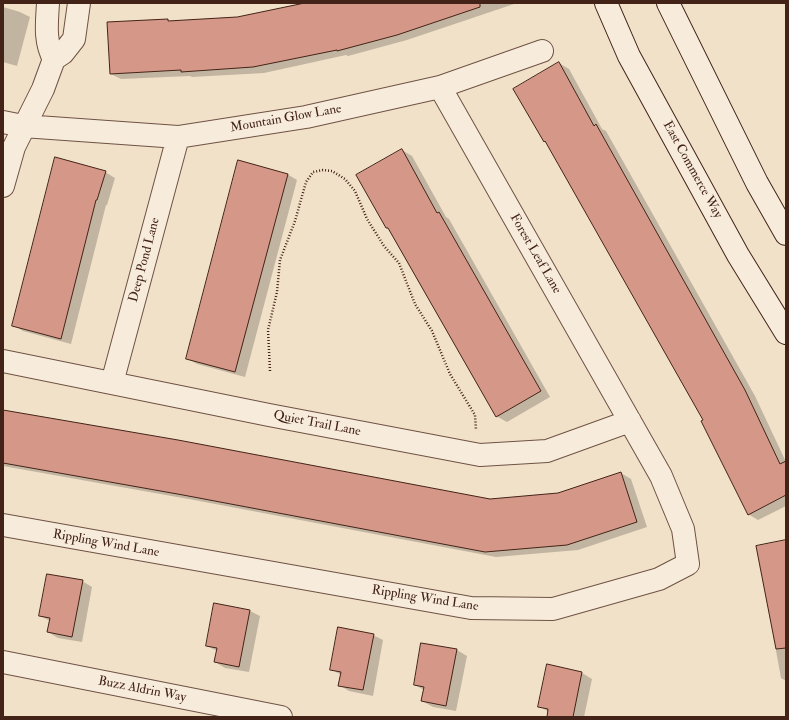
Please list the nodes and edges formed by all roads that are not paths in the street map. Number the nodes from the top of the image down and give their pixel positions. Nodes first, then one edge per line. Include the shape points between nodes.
1 (48, 3) edge
2 (78, 3) edge
3 (606, 3) edge
4 (668, 3) edge
5 (542, 51) dead end
6 (54, 59) junction
7 (440, 87) junction
8 (13, 124) edge
9 (178, 137) junction
10 (3, 186) edge
11 (786, 234) edge
12 (786, 333) edge
13 (3, 361) edge
14 (112, 383) junction
15 (630, 420) junction
16 (3, 526) edge
17 (3, 662) edge
18 (256, 715) edge
19 (281, 717) edge

1 - 6 street via 46,34
2 - 6 street via 74,39
3 - 12 street, East Commerce Way via 633,63 738,255
4 - 11 street via 757,183
5 - 7 street, Mountain Glow Lane
6 - 8 street via 43,89
7 - 9 street, Mountain Glow Lane via 306,117
7 - 15 street, Forest Leaf Lane
8 - 9 street, Mountain Glow Lane
8 - 10 street via 14,147
9 - 14 street, Deep Pond Lane
13 - 14 street, Quiet Trail Lane
14 - 15 street, Quiet Trail Lane via 480,455 547,451
15 - 16 street, Rippling Wind Lane via 661,476 684,529 688,564 659,579 553,609 471,608
17 - 18 street, Buzz Aldrin Way
18 - 19 street, Buzz Aldrin Way

